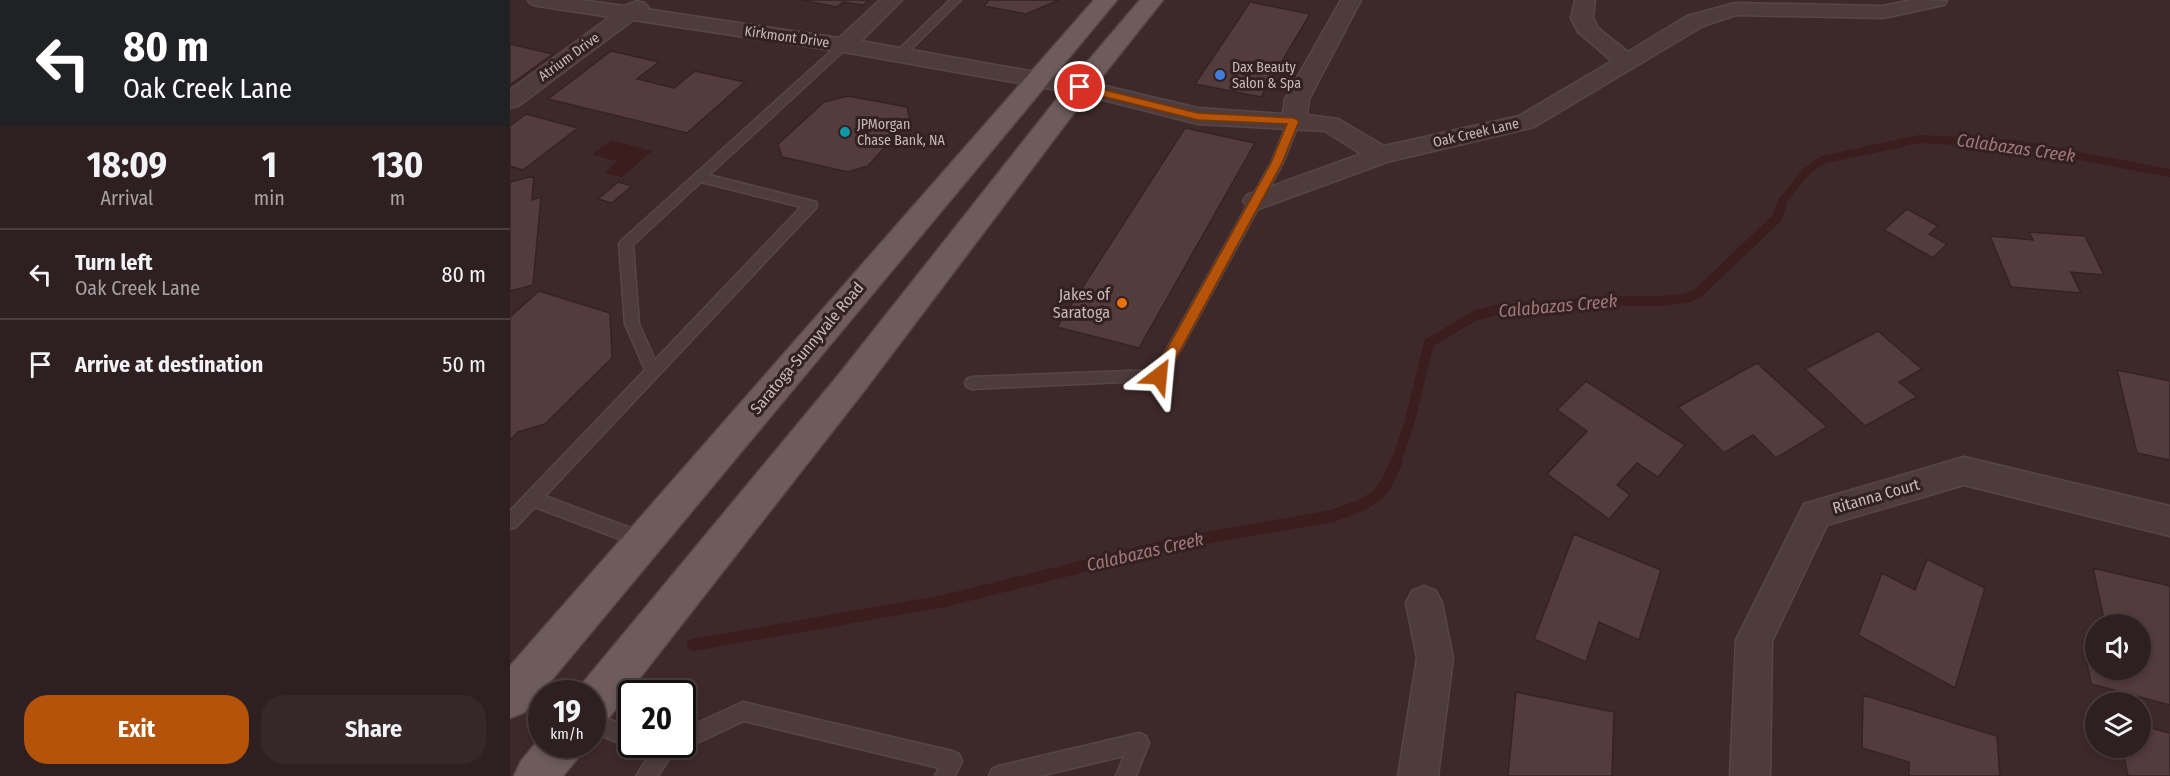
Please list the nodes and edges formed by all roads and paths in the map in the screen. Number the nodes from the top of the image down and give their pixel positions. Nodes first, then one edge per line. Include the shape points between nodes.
1 (538, 0) edge
2 (647, 0) edge
3 (892, 0) edge
4 (956, 0) edge
5 (1106, 0) edge
6 (1152, 0) edge
7 (1351, 0) edge
8 (1585, 0) edge
9 (1937, 1) edge
10 (627, 14) junction
11 (844, 45) junction
12 (899, 55) junction
13 (1626, 61) junction
14 (1035, 80) junction
15 (1080, 87) junction
16 (510, 101) edge
17 (1294, 121) junction
18 (1381, 155) junction
19 (699, 177) junction
20 (1256, 201) junction
21 (653, 372) junction
22 (972, 383) dead end
23 (533, 499) junction
24 (2170, 521) edge
25 (510, 522) edge
26 (644, 540) junction
27 (1424, 603) dead end
28 (606, 688) edge
29 (510, 697) edge
30 (696, 732) edge
31 (551, 758) edge
32 (659, 758) edge
33 (536, 776) edge
34 (646, 776) edge
35 (945, 776) edge
36 (999, 776) edge
37 (1126, 776) edge
38 (1418, 776) edge
39 (1750, 776) edge

1 - 10 street, Kirkmont Drive
2 - 10 street, Atrium Drive
3 - 11 street
4 - 12 lane
5 - 14 main road, Saratoga-Sunnyvale Road
6 - 15 main road
7 - 17 street via 1297,99
8 - 13 street via 1582,18 1589,32
9 - 13 street, Oak Creek Lane via 1883,12 1735,9 1695,21
10 - 11 street, Kirkmont Drive
10 - 16 street, Atrium Drive
11 - 12 street, Kirkmont Drive
11 - 19 lane
12 - 14 street, Kirkmont Drive
13 - 18 street, Oak Creek Lane via 1526,122
14 - 15 street
14 - 26 main road, Saratoga-Sunnyvale Road
15 - 17 street via 1198,116
15 - 28 main road via 852,382
17 - 18 street via 1330,124
17 - 20 lane
18 - 20 street, Oak Creek Lane
19 - 21 lane via 626,244 632,324
19 - 21 lane via 811,205
20 - 22 lane via 1159,376
21 - 23 lane
23 - 25 lane
23 - 26 lane
24 - 39 street, Ritanna Court via 1964,471 1816,514 1754,640
26 - 29 main road, Saratoga-Sunnyvale Road
27 - 38 street via 1436,658
30 - 35 lane via 743,711 952,761
31 - 33 main road
32 - 34 lane
36 - 37 lane via 1139,743

